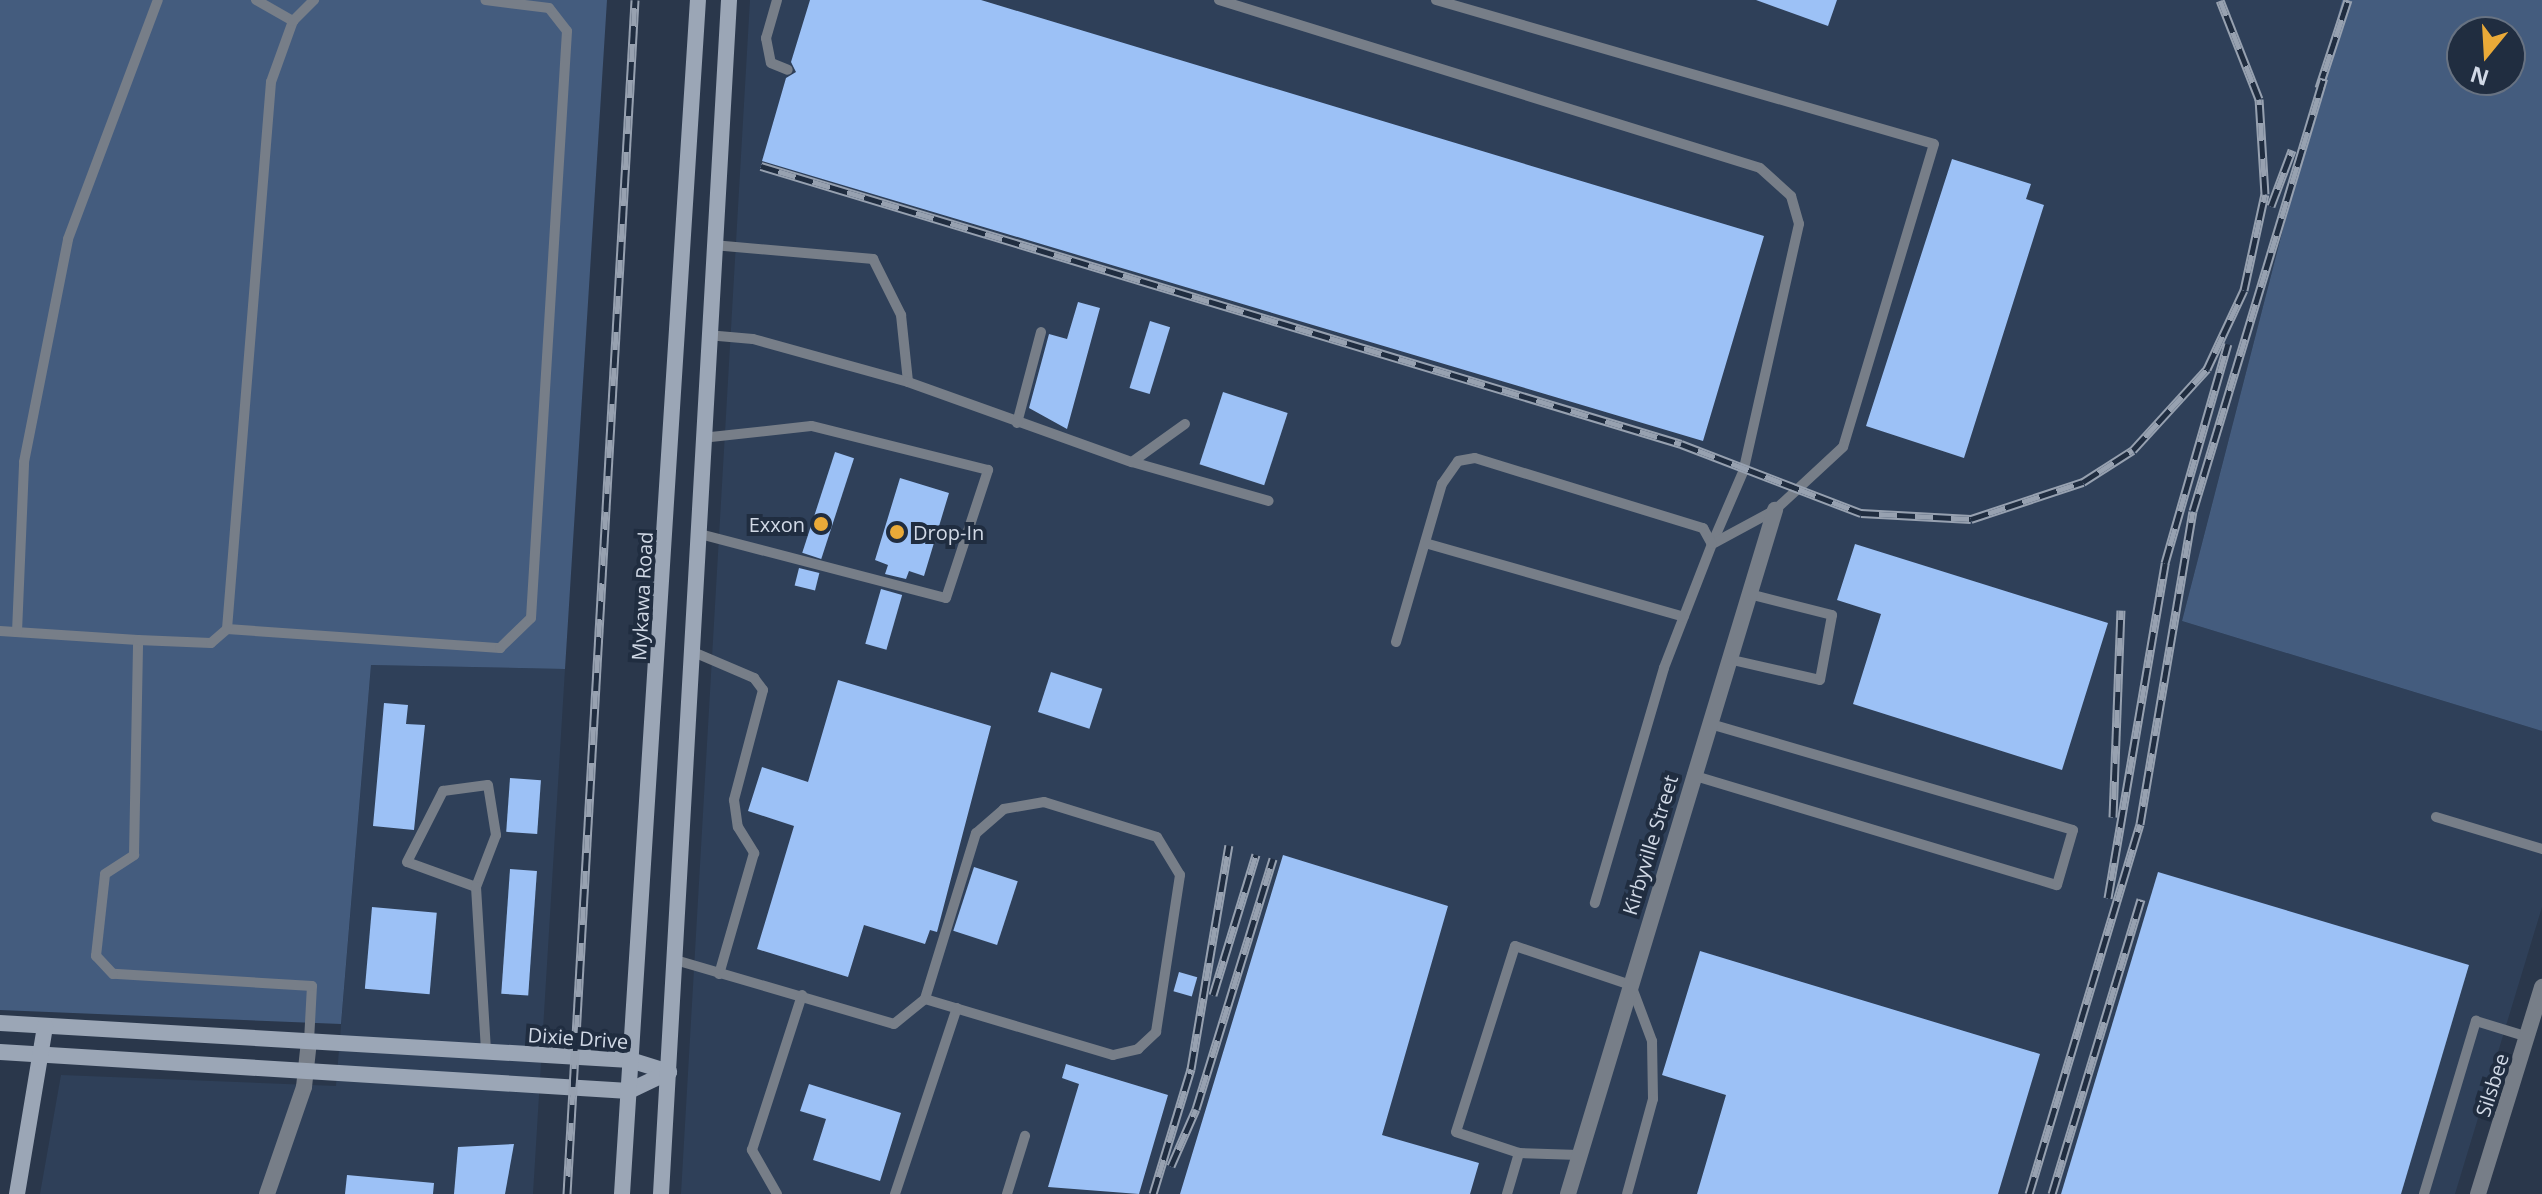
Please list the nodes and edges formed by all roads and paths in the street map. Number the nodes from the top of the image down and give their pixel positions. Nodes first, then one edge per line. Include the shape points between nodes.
1 (158, 0) edge
2 (256, 0) edge
3 (314, 0) edge
4 (485, 0) edge
5 (698, 0) edge
6 (729, 0) edge
7 (777, 0) edge
8 (1219, 0) edge
9 (1436, 0) edge
10 (293, 21) junction
11 (788, 70) dead end
12 (713, 245) junction
13 (679, 332) junction
14 (1041, 332) dead end
15 (707, 335) junction
16 (908, 382) junction
17 (1017, 423) junction
18 (1185, 424) dead end
19 (702, 438) junction
20 (1132, 462) junction
21 (1269, 501) dead end
22 (1775, 510) junction
23 (666, 526) junction
24 (696, 533) junction
25 (1425, 543) junction
26 (1712, 544) junction
27 (1749, 594) junction
28 (1684, 617) junction
29 (227, 629) junction
30 (0, 631) edge
31 (17, 632) junction
32 (138, 640) junction
33 (1396, 642) dead end
34 (691, 651) junction
35 (1728, 659) junction
36 (1708, 723) junction
37 (1692, 775) junction
38 (2436, 817) dead end
39 (2542, 849) edge
40 (476, 887) junction
41 (1595, 903) dead end
42 (672, 959) junction
43 (719, 974) junction
44 (1631, 985) junction
45 (2542, 987) edge
46 (802, 995) junction
47 (925, 999) junction
48 (957, 1008) junction
49 (2, 1023) edge
50 (45, 1026) junction
51 (610, 1037) dead end
52 (2528, 1037) junction
53 (576, 1040) dead end
54 (309, 1041) junction
55 (0, 1045) edge
56 (0, 1052) edge
57 (486, 1052) junction
58 (40, 1055) junction
59 (630, 1060) junction
60 (309, 1069) junction
61 (669, 1072) junction
62 (629, 1091) junction
63 (1025, 1136) dead end
64 (1519, 1153) junction
65 (1579, 1155) junction
66 (17, 1194) edge
67 (267, 1194) edge
68 (622, 1194) edge
69 (661, 1194) edge
70 (777, 1194) edge
71 (895, 1194) edge
72 (1007, 1194) edge
73 (1507, 1194) edge
74 (1568, 1194) edge
75 (1627, 1194) edge
76 (2424, 1194) edge
77 (2478, 1194) edge

1 - 31 lane via 68,239 24,462
2 - 10 lane
3 - 10 lane
4 - 29 lane via 549,8 567,31 531,618 500,648
5 - 13 main road, Mykawa Road
6 - 12 main road
7 - 11 lane via 766,38 771,63
8 - 26 lane via 1760,168 1791,196 1799,224 1747,456
9 - 22 lane via 1934,144 1843,447
10 - 29 lane via 271,82
12 - 15 main road
12 - 16 lane via 873,259 901,315
13 - 15 main road
13 - 23 main road, Mykawa Road
14 - 17 lane
15 - 16 lane via 753,339
15 - 19 main road
16 - 17 lane
17 - 20 lane
18 - 20 lane
19 - 24 main road
19 - 24 lane via 811,426 988,470 946,598
20 - 21 lane
22 - 26 lane
22 - 27 street, Kirbyville Street
23 - 24 main road
23 - 59 main road, Mykawa Road
24 - 34 main road
25 - 26 lane via 1442,484 1458,461 1475,458 1703,528
25 - 28 lane
25 - 33 lane
26 - 28 lane
27 - 35 street, Kirbyville Street
27 - 35 lane via 1832,615 1820,680
28 - 41 lane
29 - 32 lane via 211,643
30 - 31 lane
31 - 32 lane
32 - 54 lane via 134,855 105,874 96,956 113,974 312,986
34 - 42 main road
34 - 43 lane via 754,678 764,705 734,800 738,827 754,853
35 - 36 street, Kirbyville Street
36 - 37 street, Kirbyville Street
36 - 37 lane via 2073,830 2057,885
37 - 44 street, Kirbyville Street
38 - 39 lane
40 - 40 lane via 496,835 488,785 443,791 407,862
40 - 57 lane
42 - 43 lane
42 - 61 main road
43 - 46 lane
44 - 64 lane via 1515,946 1456,1132
44 - 65 street, Kirbyville Street
44 - 75 lane via 1652,1041 1653,1099
45 - 52 street, Silsbee
46 - 47 lane via 894,1024
46 - 70 lane via 752,1150
47 - 48 lane
47 - 48 lane via 976,833 1004,809 1044,802 1157,837 1180,875 1156,1032 1138,1049 1113,1055
48 - 71 lane
49 - 50 main road, Dixie Drive
49 - 55 main road
50 - 54 main road, Dixie Drive
50 - 58 main road
51 - 53 path
52 - 76 lane via 2476,1021
52 - 77 street, Silsbee
54 - 57 main road, Dixie Drive
54 - 60 street
56 - 58 main road
57 - 59 main road, Dixie Drive
58 - 60 main road
58 - 66 main road
59 - 61 main road, Dixie Drive
59 - 62 main road, Mykawa Road
60 - 62 main road
60 - 67 street
61 - 62 main road
61 - 69 main road
62 - 68 main road, Mykawa Road
63 - 72 lane
64 - 65 lane
64 - 73 lane
65 - 74 street, Kirbyville Street

